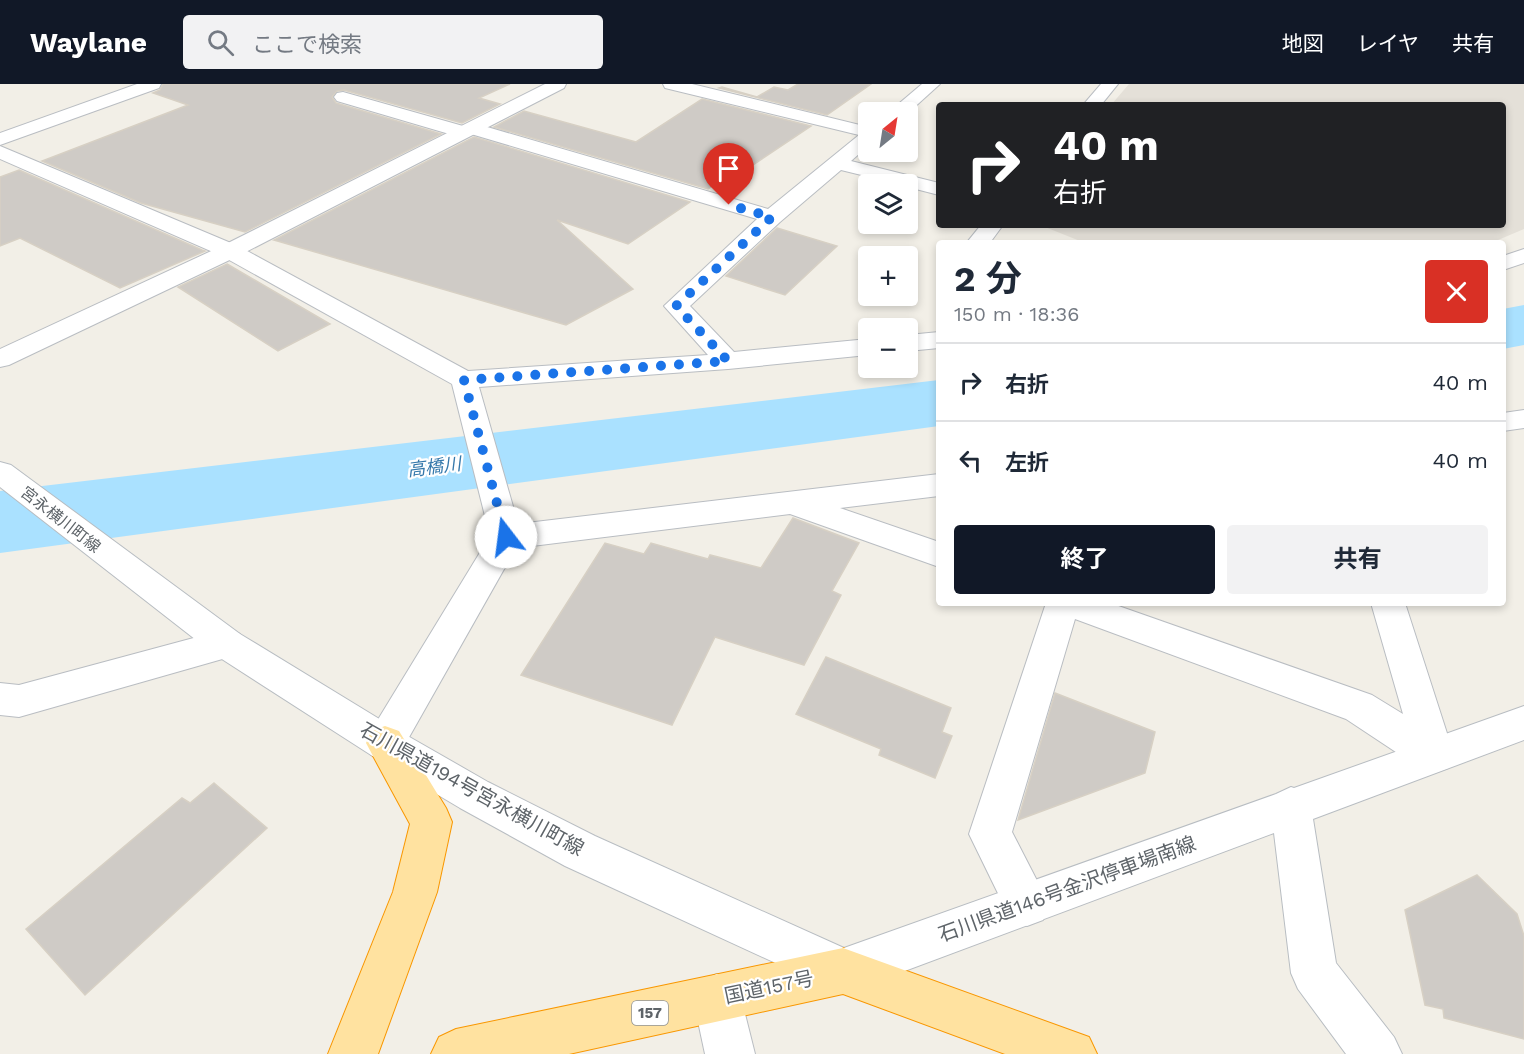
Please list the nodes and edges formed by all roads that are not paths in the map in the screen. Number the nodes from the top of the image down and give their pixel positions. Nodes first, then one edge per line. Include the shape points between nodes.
1 (153, 84) edge
2 (558, 84) edge
3 (671, 84) edge
4 (908, 84) edge
5 (1110, 84) edge
6 (929, 86) edge
7 (90, 87) dead end
8 (117, 97) junction
9 (343, 98) dead end
10 (910, 102) edge
11 (1095, 102) edge
12 (467, 130) junction
13 (858, 130) edge
14 (0, 139) edge
15 (858, 145) edge
16 (0, 152) edge
17 (837, 163) junction
18 (936, 188) edge
19 (772, 217) junction
20 (990, 228) edge
21 (980, 240) edge
22 (230, 251) junction
23 (1524, 256) edge
24 (1506, 262) edge
25 (936, 340) edge
26 (918, 342) edge
27 (858, 348) edge
28 (0, 359) edge
29 (728, 361) junction
30 (464, 380) junction
31 (1524, 419) edge
32 (1506, 422) edge
33 (0, 472) edge
34 (936, 485) edge
35 (794, 503) junction
36 (504, 529) junction
37 (936, 554) edge
38 (123, 567) joint
39 (1062, 606) edge
40 (1079, 606) edge
41 (1389, 606) edge
42 (227, 644) junction
43 (0, 699) edge
44 (1524, 723) edge
45 (385, 743) junction
46 (1434, 755) junction
47 (1291, 806) junction
48 (1027, 904) junction
49 (843, 970) junction
50 (717, 998) junction
51 (353, 1054) edge
52 (460, 1054) edge
53 (730, 1054) edge
54 (1072, 1054) edge
55 (1377, 1054) edge

1 - 8 street
2 - 12 street
3 - 13 street
4 - 6 street
5 - 11 street
6 - 10 street
7 - 8 street
8 - 14 street
9 - 12 street
12 - 19 street
12 - 22 street
15 - 17 street
16 - 22 street
17 - 18 street
17 - 19 street
19 - 29 street via 676,306
20 - 21 street
22 - 28 street
22 - 30 street
23 - 24 street
25 - 26 street
27 - 29 street
29 - 30 street
30 - 36 street
31 - 32 street
33 - 38 street, 宮永横川町線
34 - 35 street
35 - 36 street
35 - 37 street
36 - 45 street
38 - 42 street, 石川県道194号宮永横川町線
39 - 48 street via 990,834
40 - 46 street via 1359,707
41 - 46 street
42 - 43 street via 19,701
42 - 45 street, 石川県道194号宮永横川町線
44 - 46 street, 石川県道146号金沢停車場南線
45 - 49 street, 石川県道194号宮永横川町線 via 580,851
45 - 51 highway via 430,822 415,892
46 - 47 street, 石川県道146号金沢停車場南線
47 - 48 street, 石川県道146号金沢停車場南線
47 - 55 street via 1314,973
48 - 49 street, 石川県道146号金沢停車場南線
49 - 50 highway, 国道157号 / 157
49 - 54 highway
50 - 52 highway, 国道157号 / 157
50 - 53 street

